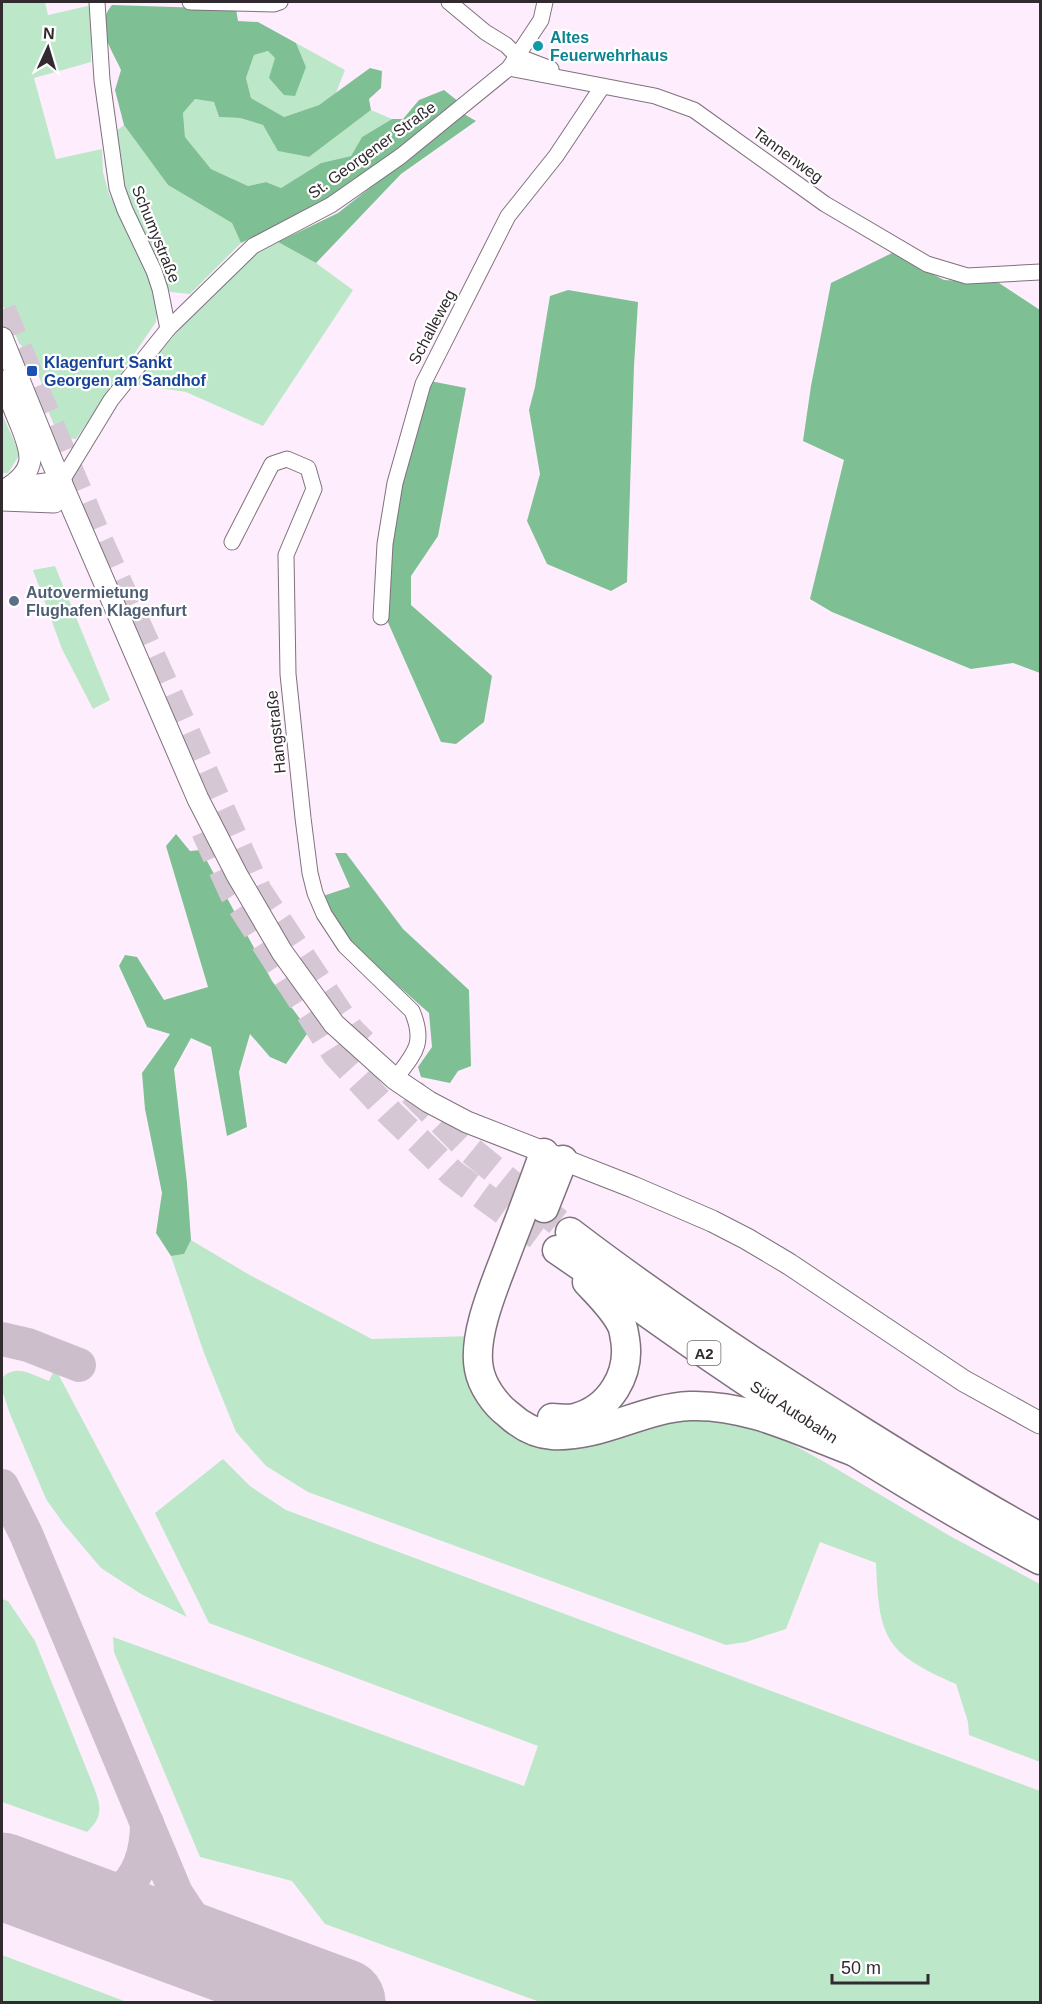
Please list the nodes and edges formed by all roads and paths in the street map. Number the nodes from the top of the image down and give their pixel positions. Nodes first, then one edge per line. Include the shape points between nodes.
1 (97, 2) edge
2 (190, 2) edge
3 (280, 2) edge
4 (449, 2) edge
5 (545, 2) edge
6 (513, 62) junction
7 (602, 87) junction
8 (1041, 272) edge
9 (168, 329) junction
10 (2, 338) edge
11 (2, 375) edge
12 (61, 482) junction
13 (3, 493) edge
14 (232, 542) dead end
15 (381, 617) dead end
16 (395, 1079) junction
17 (554, 1157) junction
18 (564, 1241) junction
19 (1041, 1423) edge
20 (855, 1452) junction
21 (1033, 1531) edge
22 (1041, 1560) edge

1 - 9 street, Schumystraße via 102,80 117,188 154,271
2 - 3 street
4 - 6 street, Tannenweg via 506,45
5 - 6 street, St. Georgener Straße via 541,20
6 - 7 street, Tannenweg
6 - 9 street, St. Georgener Straße via 401,156 340,199 254,246
7 - 8 street, Tannenweg via 655,96 694,110 825,204 927,264 967,276
7 - 15 street, Schalleweg via 508,216 423,384 395,483 385,544
9 - 12 street via 111,400
10 - 12 main road
11 - 13 main road via 31,450 27,471
12 - 13 main road
12 - 16 main road via 198,799 237,875 282,952 334,1024
14 - 16 street, Hangstraße via 272,464 288,459 308,468 314,489 286,555 288,674 303,818 313,883 324,914 345,946 412,1011 418,1024 417,1050
16 - 17 main road via 467,1122
17 - 18 highway via 506,1302 497,1337 496,1364 517,1403 551,1418 573,1418 595,1409 613,1393 628,1355 623,1326
17 - 19 main road via 747,1239 964,1381
17 - 20 highway via 490,1298 478,1349 479,1370 501,1409 533,1430 572,1435 658,1411 688,1406 723,1407 753,1413
18 - 20 highway, Süd Autobahn / A2 via 702,1351
18 - 21 highway, Süd Autobahn / A2 via 617,1267 778,1379 958,1491
20 - 22 highway, Süd Autobahn / A2

